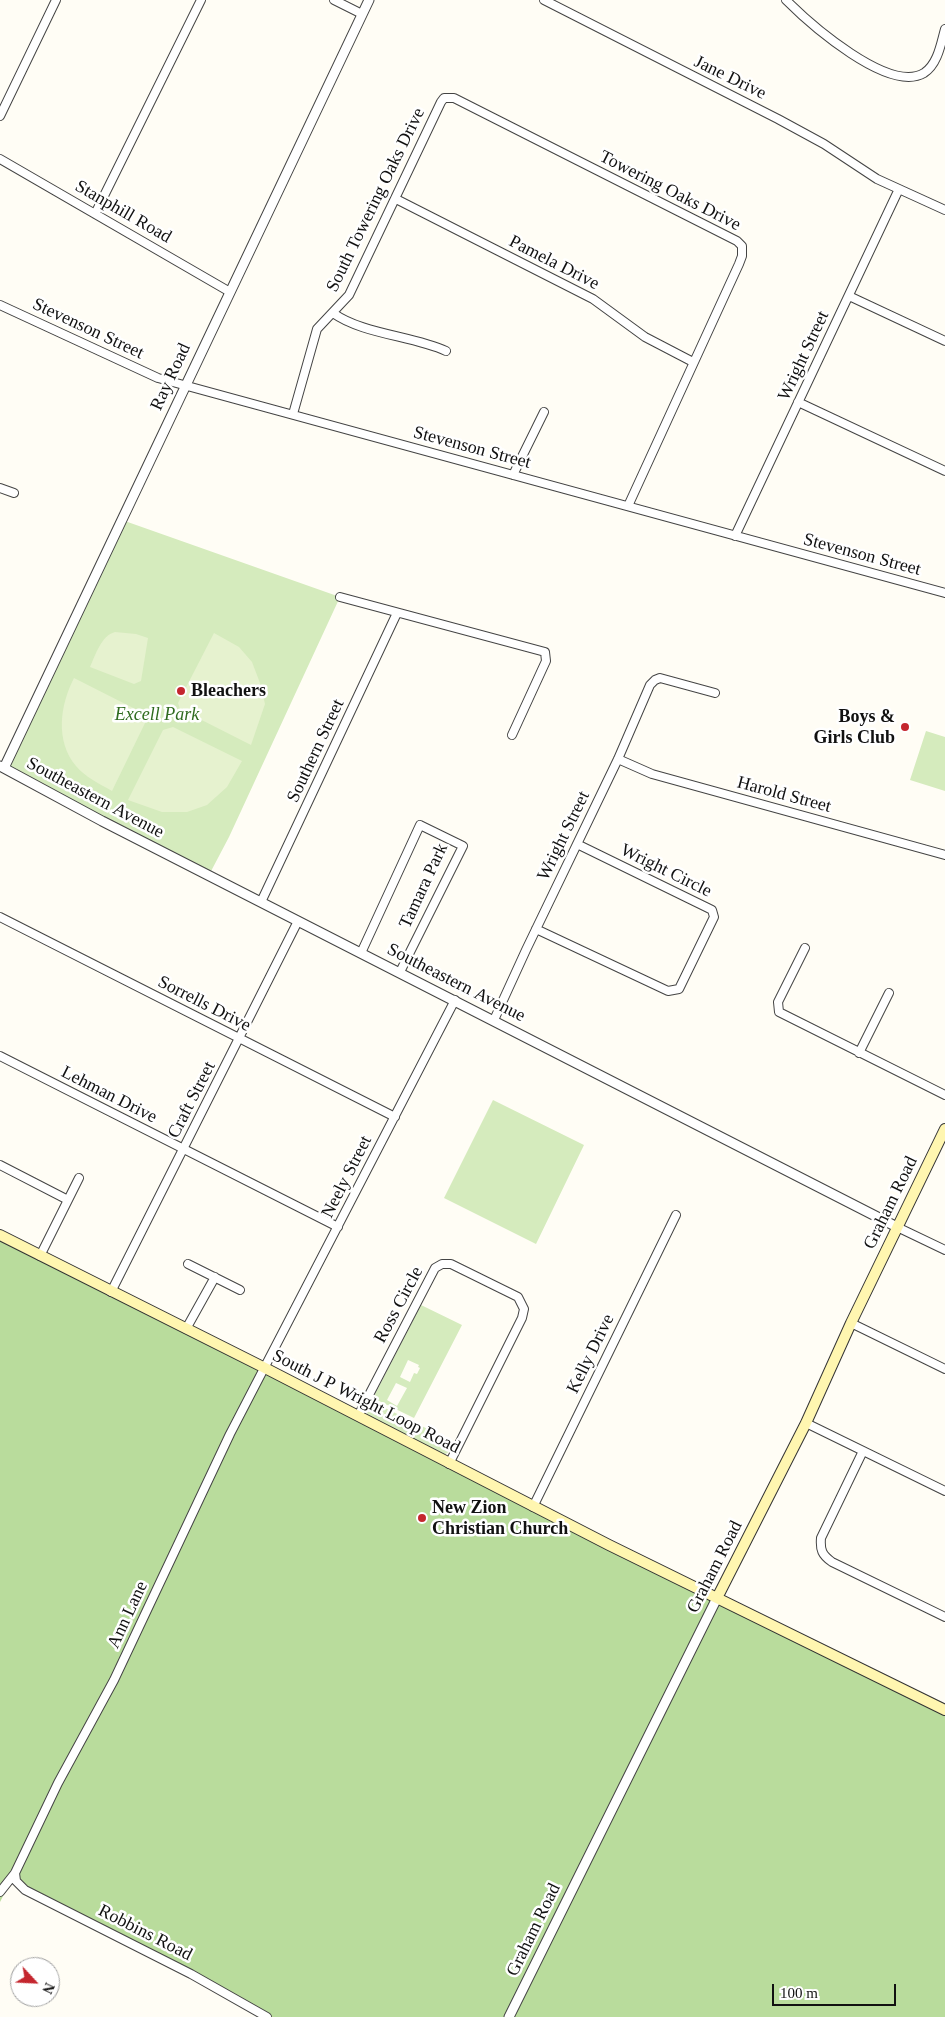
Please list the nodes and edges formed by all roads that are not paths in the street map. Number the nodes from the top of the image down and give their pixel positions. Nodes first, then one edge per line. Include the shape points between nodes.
1 (56, 0) edge
2 (201, 0) edge
3 (334, 0) edge
4 (368, 0) edge
5 (544, 0) edge
6 (786, 0) edge
7 (362, 14) junction
8 (945, 29) edge
9 (463, 103) joint
10 (0, 116) edge
11 (0, 159) edge
12 (899, 189) junction
13 (396, 199) junction
14 (945, 210) edge
15 (95, 214) junction
16 (230, 292) junction
17 (849, 296) junction
18 (0, 305) edge
19 (334, 313) junction
20 (945, 341) edge
21 (446, 350) dead end
22 (693, 362) junction
23 (186, 385) junction
24 (798, 402) junction
25 (544, 412) dead end
26 (293, 414) junction
27 (945, 471) edge
28 (513, 475) junction
29 (0, 488) edge
30 (14, 493) dead end
31 (628, 506) junction
32 (735, 536) junction
33 (945, 593) edge
34 (340, 597) dead end
35 (397, 613) junction
36 (715, 693) dead end
37 (512, 735) dead end
38 (618, 759) junction
39 (2, 767) edge
40 (577, 844) junction
41 (945, 855) edge
42 (261, 902) junction
43 (0, 917) edge
44 (298, 921) junction
45 (536, 929) junction
46 (805, 948) dead end
47 (361, 953) junction
48 (400, 972) junction
49 (888, 993) dead end
50 (455, 1000) junction
51 (494, 1020) junction
52 (239, 1038) junction
53 (859, 1053) junction
54 (0, 1056) edge
55 (945, 1095) edge
56 (394, 1117) junction
57 (945, 1129) edge
58 (183, 1149) junction
59 (0, 1165) edge
60 (79, 1178) dead end
61 (68, 1200) junction
62 (676, 1215) dead end
63 (338, 1227) junction
64 (897, 1227) junction
65 (0, 1236) edge
66 (945, 1250) edge
67 (40, 1256) junction
68 (188, 1264) dead end
69 (215, 1277) junction
70 (240, 1290) dead end
71 (112, 1292) junction
72 (851, 1323) junction
73 (186, 1329) junction
74 (265, 1368) junction
75 (945, 1369) edge
76 (358, 1416) junction
77 (806, 1423) junction
78 (863, 1452) junction
79 (449, 1464) junction
80 (945, 1492) edge
81 (533, 1506) junction
82 (717, 1598) junction
83 (945, 1617) edge
84 (945, 1710) edge
85 (15, 1873) junction
86 (0, 1892) edge
87 (266, 2017) edge
88 (509, 2017) edge

1 - 10 street
2 - 15 street
3 - 7 street
4 - 7 street, Ray Road
5 - 12 street, Jane Drive via 778,119
6 - 8 street via 808,22 851,54 902,77 916,76 929,69
7 - 16 street, Ray Road
9 - 13 street, South Towering Oaks Drive via 454,98 444,98
9 - 22 street, Towering Oaks Drive via 740,244 743,249 739,264
11 - 15 street, Stanphill Road
12 - 14 street, Jane Drive
12 - 17 street, Wright Street
13 - 19 street, South Towering Oaks Drive via 349,295
13 - 22 street, Pamela Drive via 593,299 645,337
15 - 16 street, Stanphill Road
16 - 23 street, Ray Road
17 - 20 street
17 - 24 street, Wright Street
18 - 23 street, Stevenson Street via 158,378
19 - 21 street via 362,326
19 - 26 street, South Towering Oaks Drive via 317,329
22 - 31 street, Towering Oaks Drive
23 - 26 street, Stevenson Street
23 - 39 street, Ray Road
24 - 27 street
24 - 32 street, Wright Street
25 - 28 street
26 - 28 street, Stevenson Street
28 - 31 street, Stevenson Street
29 - 30 street
31 - 32 street, Stevenson Street
32 - 33 street, Stevenson Street
34 - 35 street
35 - 37 street via 545,652 544,666
35 - 42 street, Southern Street
36 - 38 street, Wright Street via 670,680 655,680
38 - 40 street, Wright Street
38 - 41 street, Harold Street via 652,774
39 - 42 street, Southeastern Avenue
40 - 45 street, Wright Street
40 - 45 street, Wright Circle via 712,910 714,917 679,989 668,991
42 - 44 street, Southeastern Avenue
43 - 52 street, Sorrells Drive
44 - 47 street, Southeastern Avenue
44 - 52 street, Craft Street
45 - 51 street, Wright Street
46 - 53 street via 778,1002 779,1012
47 - 48 street, Southeastern Avenue
47 - 48 street, Tamara Park via 420,825 463,846
48 - 50 street, Southeastern Avenue
49 - 53 street
50 - 51 street, Southeastern Avenue
50 - 56 street, Neely Street
51 - 64 street, Southeastern Avenue
52 - 56 street, Sorrells Drive
52 - 58 street, Craft Street
53 - 55 street
54 - 58 street, Lehman Drive
56 - 63 street, Neely Street
57 - 64 main road, Graham Road
58 - 63 street, Lehman Drive
58 - 71 street, Craft Street
59 - 61 street
60 - 61 street
61 - 67 street
62 - 81 street, Kelly Drive
63 - 74 street, Neely Street
64 - 66 street
64 - 72 main road, Graham Road
65 - 67 main road, South J P Wright Loop Road
67 - 71 main road, South J P Wright Loop Road
68 - 69 street
69 - 70 street
69 - 73 street
71 - 73 main road, South J P Wright Loop Road
72 - 75 street
72 - 77 main road, Graham Road
73 - 74 main road, South J P Wright Loop Road
74 - 76 main road, South J P Wright Loop Road
74 - 85 street, Ann Lane via 226,1442 114,1680 54,1791
76 - 79 main road, South J P Wright Loop Road
76 - 79 street, Ross Circle via 436,1267 451,1264 518,1297 524,1309 522,1318
77 - 78 street
77 - 82 main road, Graham Road
78 - 80 street
78 - 83 street via 820,1538 820,1548 832,1562
79 - 81 main road, South J P Wright Loop Road
81 - 82 main road, South J P Wright Loop Road
82 - 84 main road, South J P Wright Loop Road
82 - 88 street, Graham Road
85 - 86 street, Ann Lane
85 - 87 street, Robbins Road via 16,1881 25,1890 191,1974

